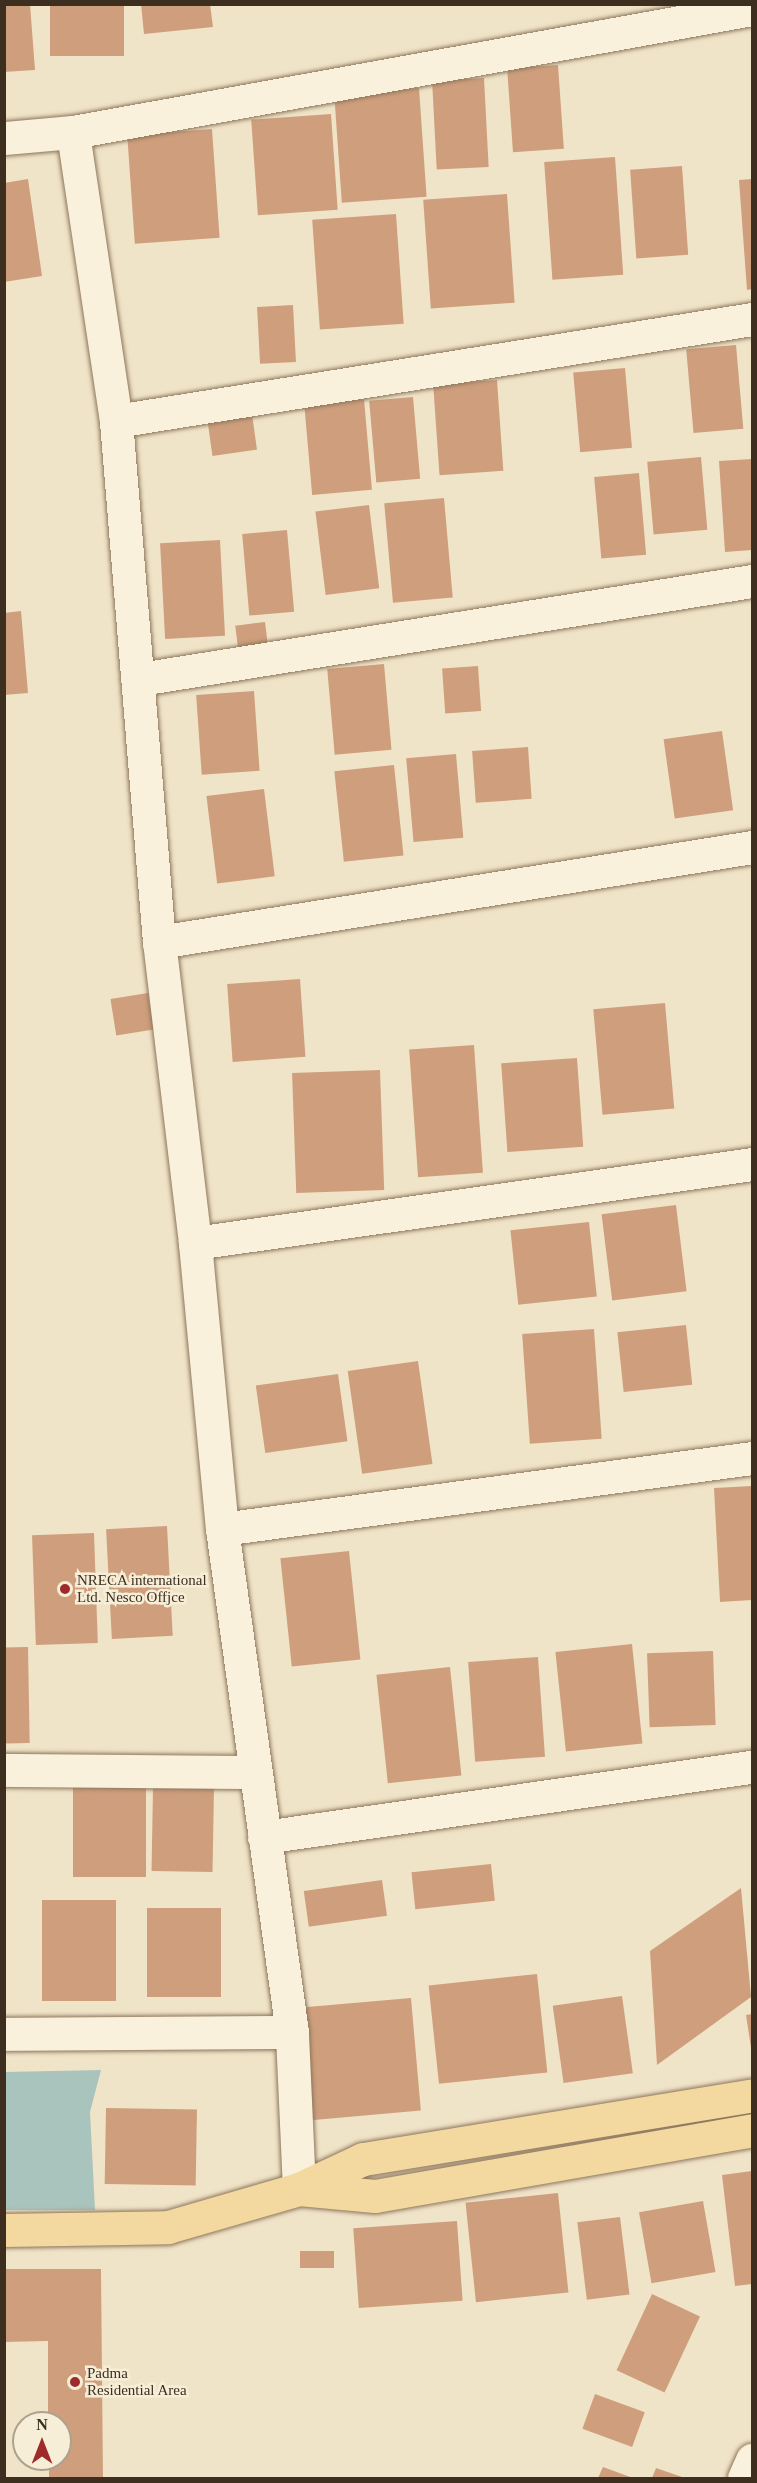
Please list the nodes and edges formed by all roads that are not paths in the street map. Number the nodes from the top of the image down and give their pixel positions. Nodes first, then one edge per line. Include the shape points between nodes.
1 (753, 9) edge
2 (73, 132) junction
3 (4, 138) edge
4 (753, 319) edge
5 (116, 421) junction
6 (753, 581) edge
7 (140, 679) junction
8 (753, 847) edge
9 (159, 942) junction
10 (753, 1164) edge
11 (195, 1243) junction
12 (753, 1458) edge
13 (222, 1529) junction
14 (753, 1767) edge
15 (4, 1770) edge
16 (255, 1772) junction
17 (264, 1837) junction
18 (292, 2032) junction
19 (4, 2034) edge
20 (753, 2095) edge
21 (753, 2130) edge
22 (299, 2189) junction
23 (4, 2230) edge
24 (753, 2460) edge
25 (744, 2478) edge

1 - 2 street
2 - 3 street
2 - 5 street
4 - 5 street
5 - 7 street
6 - 7 street
7 - 9 street
8 - 9 street
9 - 11 street
10 - 11 street
11 - 13 street
12 - 13 street
13 - 16 street
14 - 17 street
15 - 16 street
16 - 17 street
17 - 18 street
18 - 19 street
18 - 22 street
20 - 22 main road via 363,2159
21 - 22 main road via 375,2196
22 - 23 main road via 168,2227
24 - 25 street

